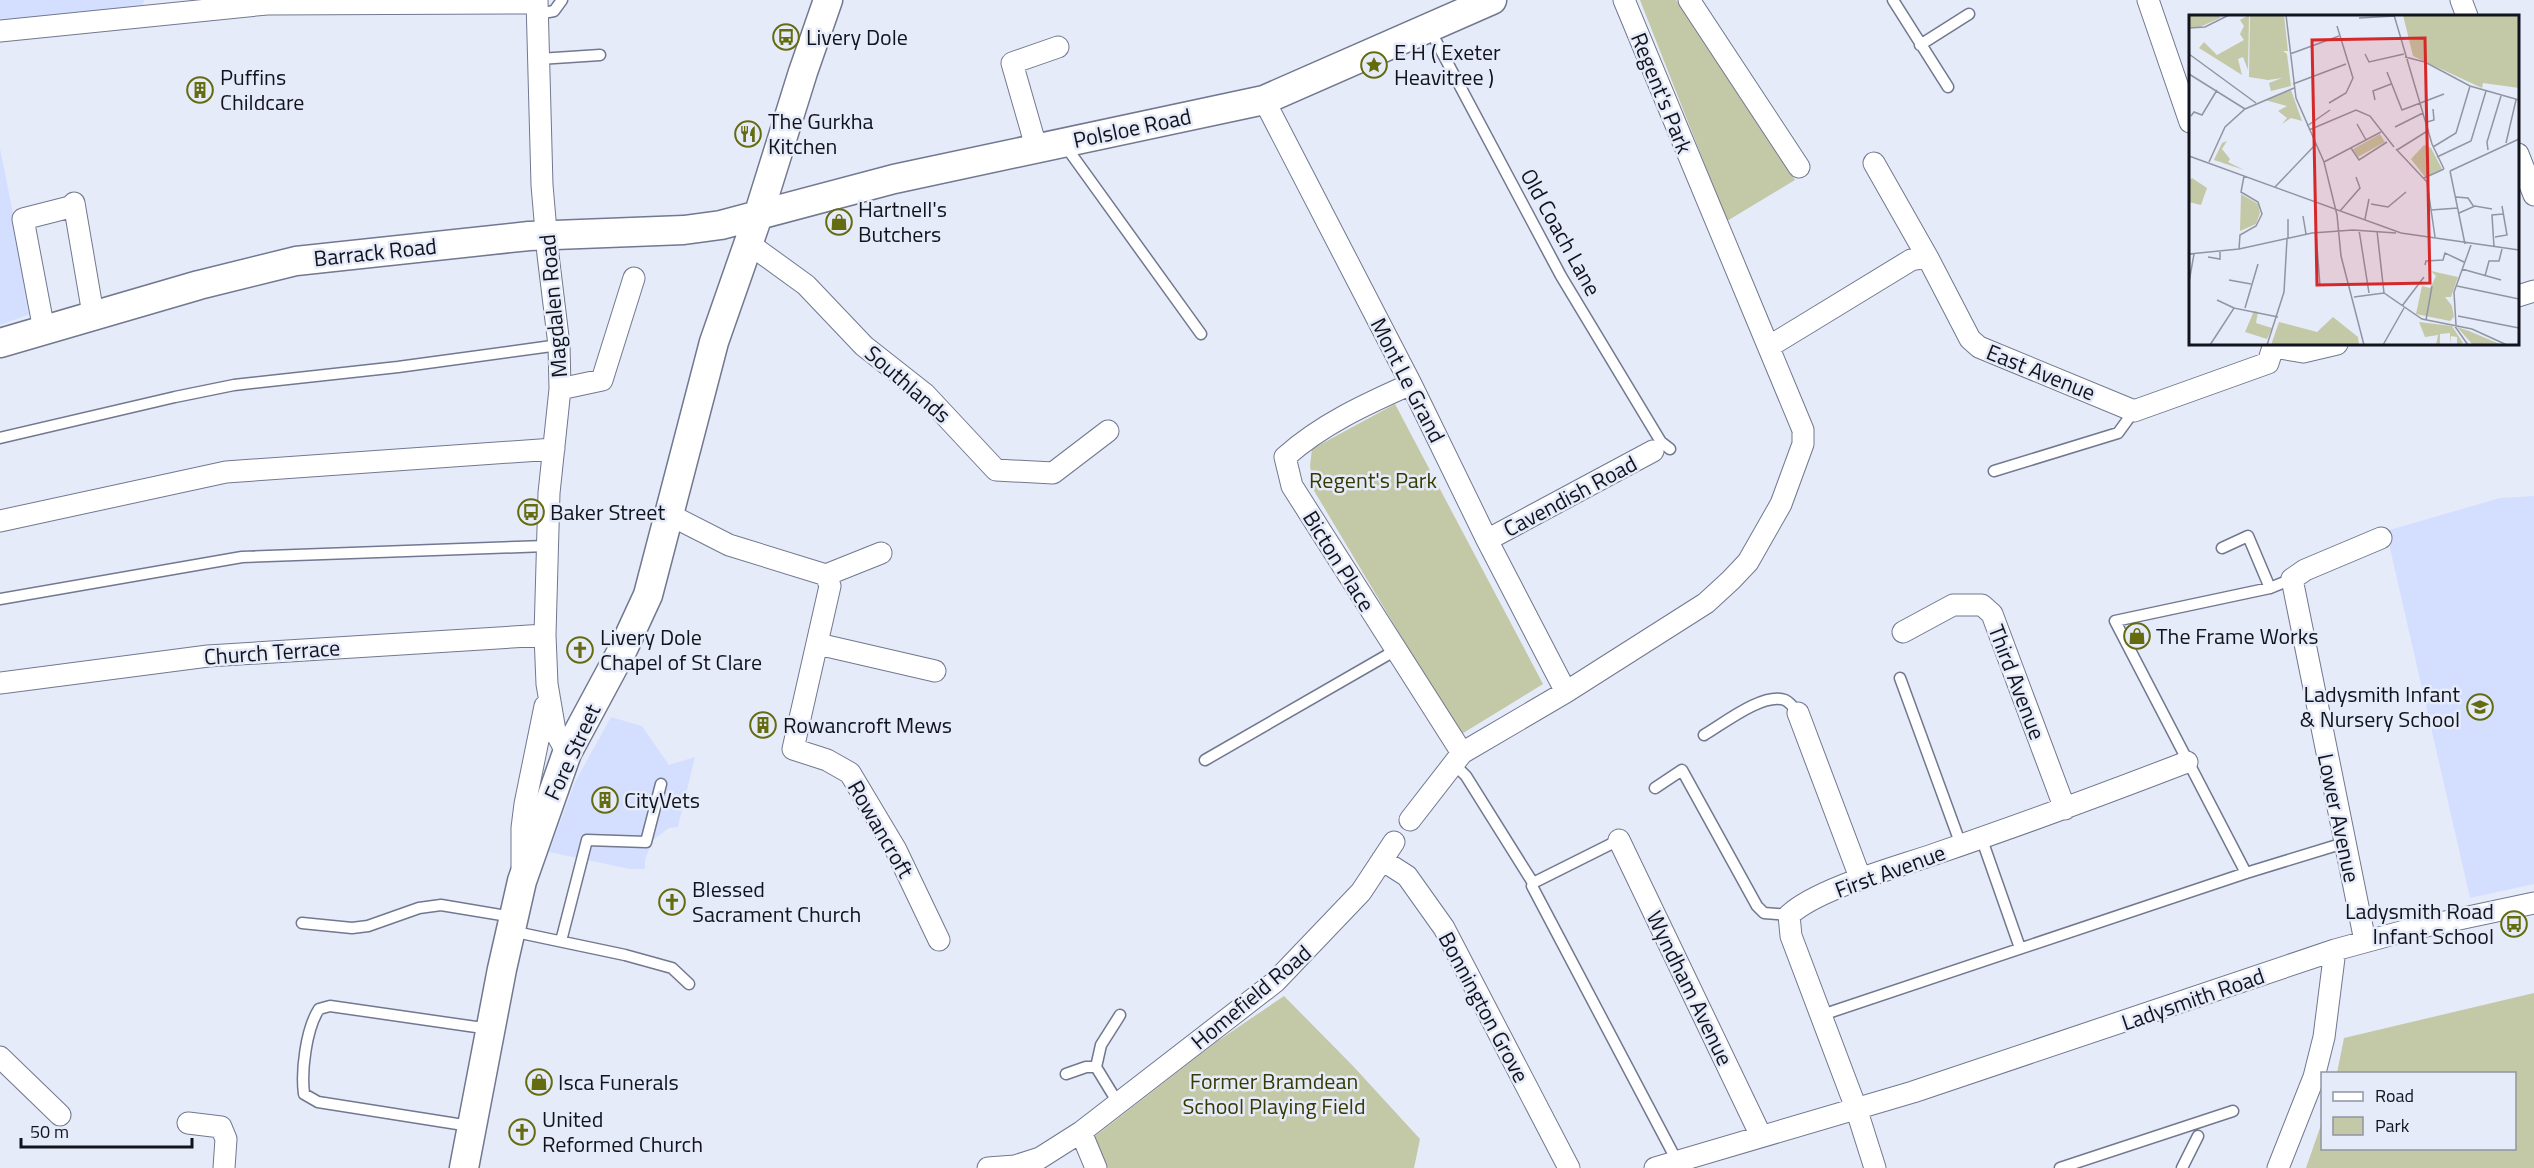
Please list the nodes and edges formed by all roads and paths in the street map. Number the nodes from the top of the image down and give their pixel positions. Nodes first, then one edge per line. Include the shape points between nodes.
1 (562, 0) edge
2 (828, 0) edge
3 (1492, 0) edge
4 (1624, 0) edge
5 (1689, 0) edge
6 (1893, 0) edge
7 (2148, 0) edge
8 (2461, 0) edge
9 (537, 5) edge
10 (1451, 8) edge
11 (1969, 14) dead end
12 (2467, 15) edge
13 (1429, 27) junction
14 (0, 31) edge
15 (1920, 45) junction
16 (1058, 47) dead end
17 (600, 55) dead end
18 (539, 59) junction
19 (1948, 87) dead end
20 (1264, 100) junction
21 (2189, 119) edge
22 (1050, 146) junction
23 (2519, 159) edge
24 (1874, 163) dead end
25 (1799, 167) dead end
26 (2534, 195) edge
27 (758, 216) junction
28 (546, 234) junction
29 (748, 243) junction
30 (1926, 256) junction
31 (634, 278) dead end
32 (2534, 291) edge
33 (2519, 295) edge
34 (93, 314) junction
35 (44, 330) junction
36 (1201, 334) dead end
37 (0, 342) edge
38 (559, 345) junction
39 (2274, 345) edge
40 (2333, 345) edge
41 (1770, 346) junction
42 (1411, 384) junction
43 (560, 389) junction
44 (2134, 411) junction
45 (1108, 430) dead end
46 (0, 438) edge
47 (554, 449) junction
48 (1661, 450) joint
49 (1994, 471) dead end
50 (670, 515) junction
51 (0, 521) edge
52 (2380, 538) dead end
53 (1487, 540) junction
54 (546, 546) junction
55 (2222, 548) dead end
56 (881, 554) dead end
57 (826, 575) junction
58 (2292, 579) junction
59 (2270, 588) junction
60 (0, 599) edge
61 (1903, 632) dead end
62 (545, 635) junction
63 (818, 644) junction
64 (1396, 650) junction
65 (935, 671) dead end
66 (1900, 678) dead end
67 (0, 682) edge
68 (547, 684) junction
69 (1566, 692) junction
70 (1797, 713) joint
71 (1704, 735) dead end
72 (567, 753) junction
73 (1458, 758) junction
74 (1204, 760) dead end
75 (2187, 762) junction
76 (661, 784) dead end
77 (1654, 788) dead end
78 (2065, 809) junction
79 (1410, 820) dead end
80 (1981, 837) junction
81 (1619, 840) joint
82 (1394, 842) dead end
83 (2344, 843) junction
84 (1961, 845) junction
85 (1382, 860) junction
86 (2246, 873) junction
87 (1861, 880) junction
88 (522, 881) junction
89 (1533, 883) junction
90 (2534, 903) edge
91 (1790, 915) junction
92 (302, 923) dead end
93 (512, 924) junction
94 (939, 940) dead end
95 (561, 941) junction
96 (2365, 941) junction
97 (2020, 948) junction
98 (2335, 950) junction
99 (689, 984) dead end
100 (1120, 1015) dead end
101 (1822, 1015) junction
102 (490, 1029) junction
103 (0, 1057) edge
104 (1096, 1067) junction
105 (1066, 1074) dead end
106 (1118, 1103) junction
107 (1856, 1108) junction
108 (2233, 1111) dead end
109 (60, 1115) dead end
110 (188, 1123) dead end
111 (471, 1127) junction
112 (1081, 1132) junction
113 (1761, 1136) junction
114 (2198, 1136) dead end
115 (1661, 1166) edge
116 (224, 1168) edge
117 (464, 1168) edge
118 (988, 1168) edge
119 (1096, 1168) edge
120 (1569, 1168) edge
121 (1875, 1168) edge
122 (2060, 1168) edge
123 (2182, 1168) edge
124 (2278, 1168) edge

1 - 9 lane via 554,10
2 - 27 street, Fore Street
3 - 10 street, Polsloe Road
4 - 41 street, Regent's Park via 1715,224
5 - 25 street
6 - 15 lane
7 - 21 street
8 - 12 street
9 - 14 street via 267,4
9 - 18 street, Magdalen Road
10 - 13 street, Polsloe Road
11 - 15 lane
13 - 20 street, Polsloe Road
13 - 48 lane, Old Coach Lane via 1561,276 1661,442
15 - 19 lane
16 - 22 street via 1012,63
17 - 18 lane
18 - 28 street, Magdalen Road
20 - 22 street, Polsloe Road
20 - 42 street, Mont Le Grand
22 - 27 street, Polsloe Road via 894,179
22 - 36 lane
23 - 26 street
24 - 30 street, East Avenue
27 - 28 street, Barrack Road via 684,230
27 - 29 street, Fore Street
28 - 34 street, Barrack Road via 296,261
28 - 38 street, Magdalen Road
29 - 45 street, Southlands via 806,285 864,346 925,394 996,470 1053,474
29 - 50 street, Fore Street via 714,342
30 - 41 street via 1911,260
30 - 44 street, East Avenue via 1972,343
31 - 43 street via 602,380
32 - 33 street
34 - 35 street, Barrack Road
34 - 35 street via 74,205 23,219
35 - 37 street, Barrack Road
38 - 43 street, Magdalen Road
38 - 46 lane via 234,385
39 - 40 street via 2303,352
39 - 44 street via 2268,363
41 - 69 street, Regent's Park via 1803,430 1803,444 1781,504 1756,550 1706,603
42 - 53 street, Mont Le Grand
42 - 64 street, Bicton Place via 1354,410 1305,439 1285,457 1292,486
43 - 47 street, Magdalen Road
44 - 49 lane via 2118,433
47 - 51 street via 226,472
47 - 54 street, Magdalen Road
48 - 53 street, Cavendish Road
50 - 57 street via 729,545
50 - 72 street, Fore Street via 648,595
52 - 58 street
53 - 69 street, Mont Le Grand
54 - 60 lane via 242,557
54 - 62 street, Magdalen Road
55 - 59 lane via 2248,536
56 - 57 street
57 - 63 street, Rowancroft via 830,586
58 - 59 lane
58 - 83 street, Lower Avenue
59 - 75 lane via 2115,621
61 - 78 street, Third Avenue via 1953,605 1983,605 1992,614
62 - 67 street, Church Terrace via 208,656
62 - 68 street, Magdalen Road
63 - 65 street
63 - 94 street, Rowancroft via 793,749 827,760 850,773 896,850
64 - 73 street, Bicton Place
64 - 74 lane
66 - 84 lane
68 - 72 street, Magdalen Road via 555,731
68 - 88 street, Magdalen Road via 543,725 525,804
69 - 73 street, Regent's Park
70 - 71 lane via 1791,703 1768,700
70 - 87 street
72 - 88 street, Fore Street
73 - 79 street
73 - 89 lane
75 - 78 street, First Avenue
75 - 86 lane
76 - 95 lane via 646,842 588,840
77 - 91 lane via 1682,770 1756,906 1764,913
78 - 80 street, First Avenue
80 - 84 street, First Avenue
80 - 97 lane
81 - 89 lane
81 - 113 street, Wyndham Avenue
82 - 85 street, Homefield Road
83 - 86 lane
83 - 96 street, Lower Avenue
84 - 87 street, First Avenue
85 - 106 street, Homefield Road via 1355,899 1275,982
85 - 120 street, Bonnington Grove via 1407,876 1444,928
86 - 97 lane
87 - 91 street, First Avenue via 1809,900
88 - 93 street, Fore Street
89 - 115 lane
90 - 96 street, Ladysmith Road
91 - 101 street via 1791,936
92 - 93 lane via 368,926 419,908 441,905
93 - 95 lane
93 - 102 street, Fore Street
95 - 99 lane via 672,968
96 - 98 street, Ladysmith Road
97 - 101 lane
98 - 107 street, Ladysmith Road via 1924,1089
98 - 124 street via 2324,1037 2314,1077
100 - 104 lane via 1101,1045
101 - 107 street
102 - 111 street, Fore Street
102 - 111 lane via 330,1005 319,1009 312,1020 302,1080 304,1094 318,1101
103 - 109 street
104 - 105 lane
104 - 106 lane
106 - 112 street, Homefield Road
107 - 113 street, Ladysmith Road
107 - 121 street
108 - 122 lane
110 - 116 street via 221,1127 226,1139
111 - 117 street, Fore Street
112 - 118 street, Homefield Road via 1040,1158 1015,1166
112 - 119 street
113 - 115 street, Ladysmith Road
114 - 123 lane

